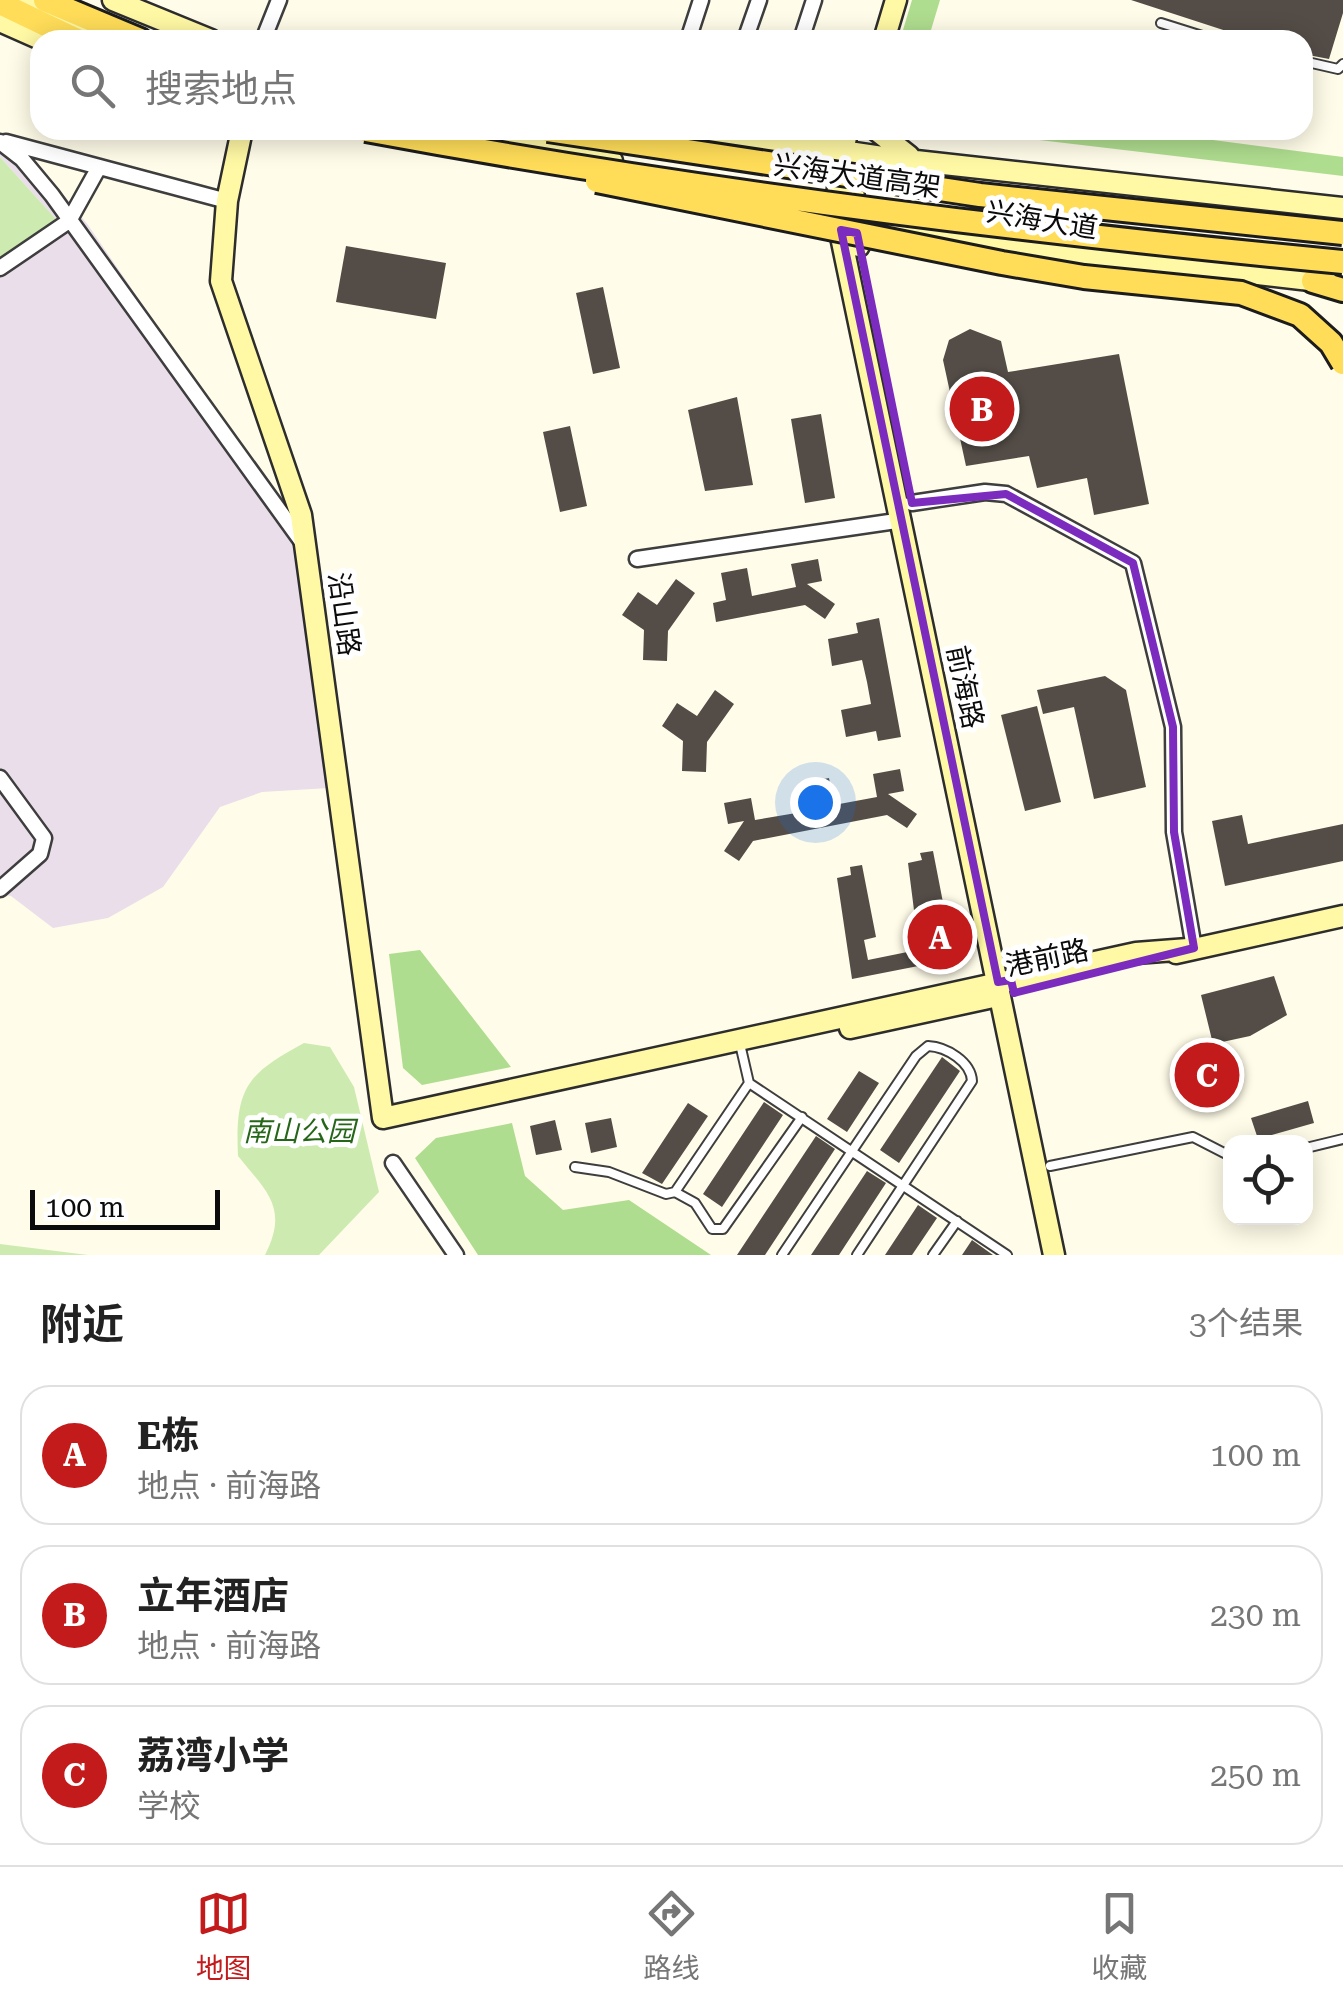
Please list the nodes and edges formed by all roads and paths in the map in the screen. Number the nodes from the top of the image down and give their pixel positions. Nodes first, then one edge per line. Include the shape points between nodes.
1 (20, 0) edge
2 (45, 0) edge
3 (113, 0) edge
4 (279, 0) edge
5 (701, 0) edge
6 (759, 0) edge
7 (814, 0) edge
8 (885, 0) edge
9 (896, 0) edge
10 (0, 3) edge
11 (0, 21) edge
12 (1161, 23) dead end
13 (56, 30) edge
14 (84, 30) edge
15 (116, 30) edge
16 (186, 30) edge
17 (267, 30) edge
18 (691, 30) edge
19 (749, 30) edge
20 (804, 30) edge
21 (877, 30) edge
22 (887, 30) edge
23 (1183, 30) edge
24 (30, 34) edge
25 (1313, 63) edge
26 (1343, 64) edge
27 (240, 140) edge
28 (420, 140) edge
29 (497, 140) edge
30 (614, 140) edge
31 (805, 140) edge
32 (886, 140) edge
33 (0, 141) edge
34 (846, 144) edge
35 (506, 156) junction
36 (920, 161) junction
37 (99, 167) junction
38 (227, 201) junction
39 (1337, 206) edge
40 (845, 211) junction
41 (69, 221) junction
42 (1343, 233) edge
43 (1343, 262) edge
44 (0, 268) edge
45 (1313, 281) joint
46 (1343, 287) edge
47 (1343, 364) edge
48 (907, 512) junction
49 (308, 550) junction
50 (637, 559) dead end
51 (0, 778) edge
52 (0, 888) edge
53 (1343, 916) edge
54 (1191, 949) junction
55 (1006, 988) junction
56 (740, 1043) junction
57 (748, 1083) junction
58 (802, 1116) junction
59 (383, 1118) joint
60 (1343, 1139) edge
61 (1313, 1146) edge
62 (852, 1150) junction
63 (1223, 1152) edge
64 (393, 1163) dead end
65 (1050, 1166) junction
66 (575, 1167) dead end
67 (904, 1185) junction
68 (676, 1192) junction
69 (957, 1221) junction
70 (1052, 1254) edge
71 (456, 1255) edge
72 (782, 1255) edge
73 (857, 1255) edge
74 (934, 1255) edge
75 (1008, 1255) edge

1 - 14 street
2 - 15 main road
3 - 16 street
4 - 17 street
5 - 18 street
6 - 19 street
7 - 20 street
8 - 21 street
9 - 22 street
10 - 13 main road
11 - 24 street
12 - 23 lane
25 - 26 lane via 1338,69
27 - 38 street, 沿山路
28 - 35 main road, 兴海大道高架, bridge
29 - 40 street, 兴海大道
30 - 42 main road, 兴海大道高架, bridge via 980,195
31 - 34 street, 兴海大道
32 - 36 street
33 - 37 street
33 - 41 street
34 - 36 street, 兴海大道
34 - 40 street, 前海路
35 - 43 main road, 兴海大道高架, bridge via 976,223
35 - 47 main road, bridge via 629,190 1002,263 1240,293 1300,314
36 - 39 street, 兴海大道
37 - 38 street
37 - 41 street
38 - 49 street, 沿山路 via 221,281
40 - 45 street, 兴海大道 via 1028,247
40 - 48 street, 前海路
41 - 44 street
41 - 49 street
45 - 46 main road
48 - 50 street
48 - 54 street via 985,492 1006,494 1134,563 1173,727 1174,832
48 - 55 street, 前海路
49 - 59 street, 沿山路
51 - 52 street via 44,838 40,854
53 - 54 street, 港前路
54 - 55 street, 港前路 via 1136,953
55 - 56 street, 港前路 via 758,1033
55 - 65 street, 前海路
55 - 70 street, 前海路
56 - 57 lane
56 - 59 street, 港前路
57 - 58 lane
57 - 68 lane
58 - 62 lane
58 - 68 lane via 723,1229 712,1229 695,1204
60 - 61 lane
62 - 67 lane
62 - 67 lane via 916,1056 928,1046 942,1048 967,1066 972,1081
62 - 72 lane
63 - 65 lane via 1193,1137
64 - 71 street
65 - 70 street, 前海路
66 - 68 lane
67 - 69 lane
67 - 73 lane
69 - 74 lane
69 - 75 lane

